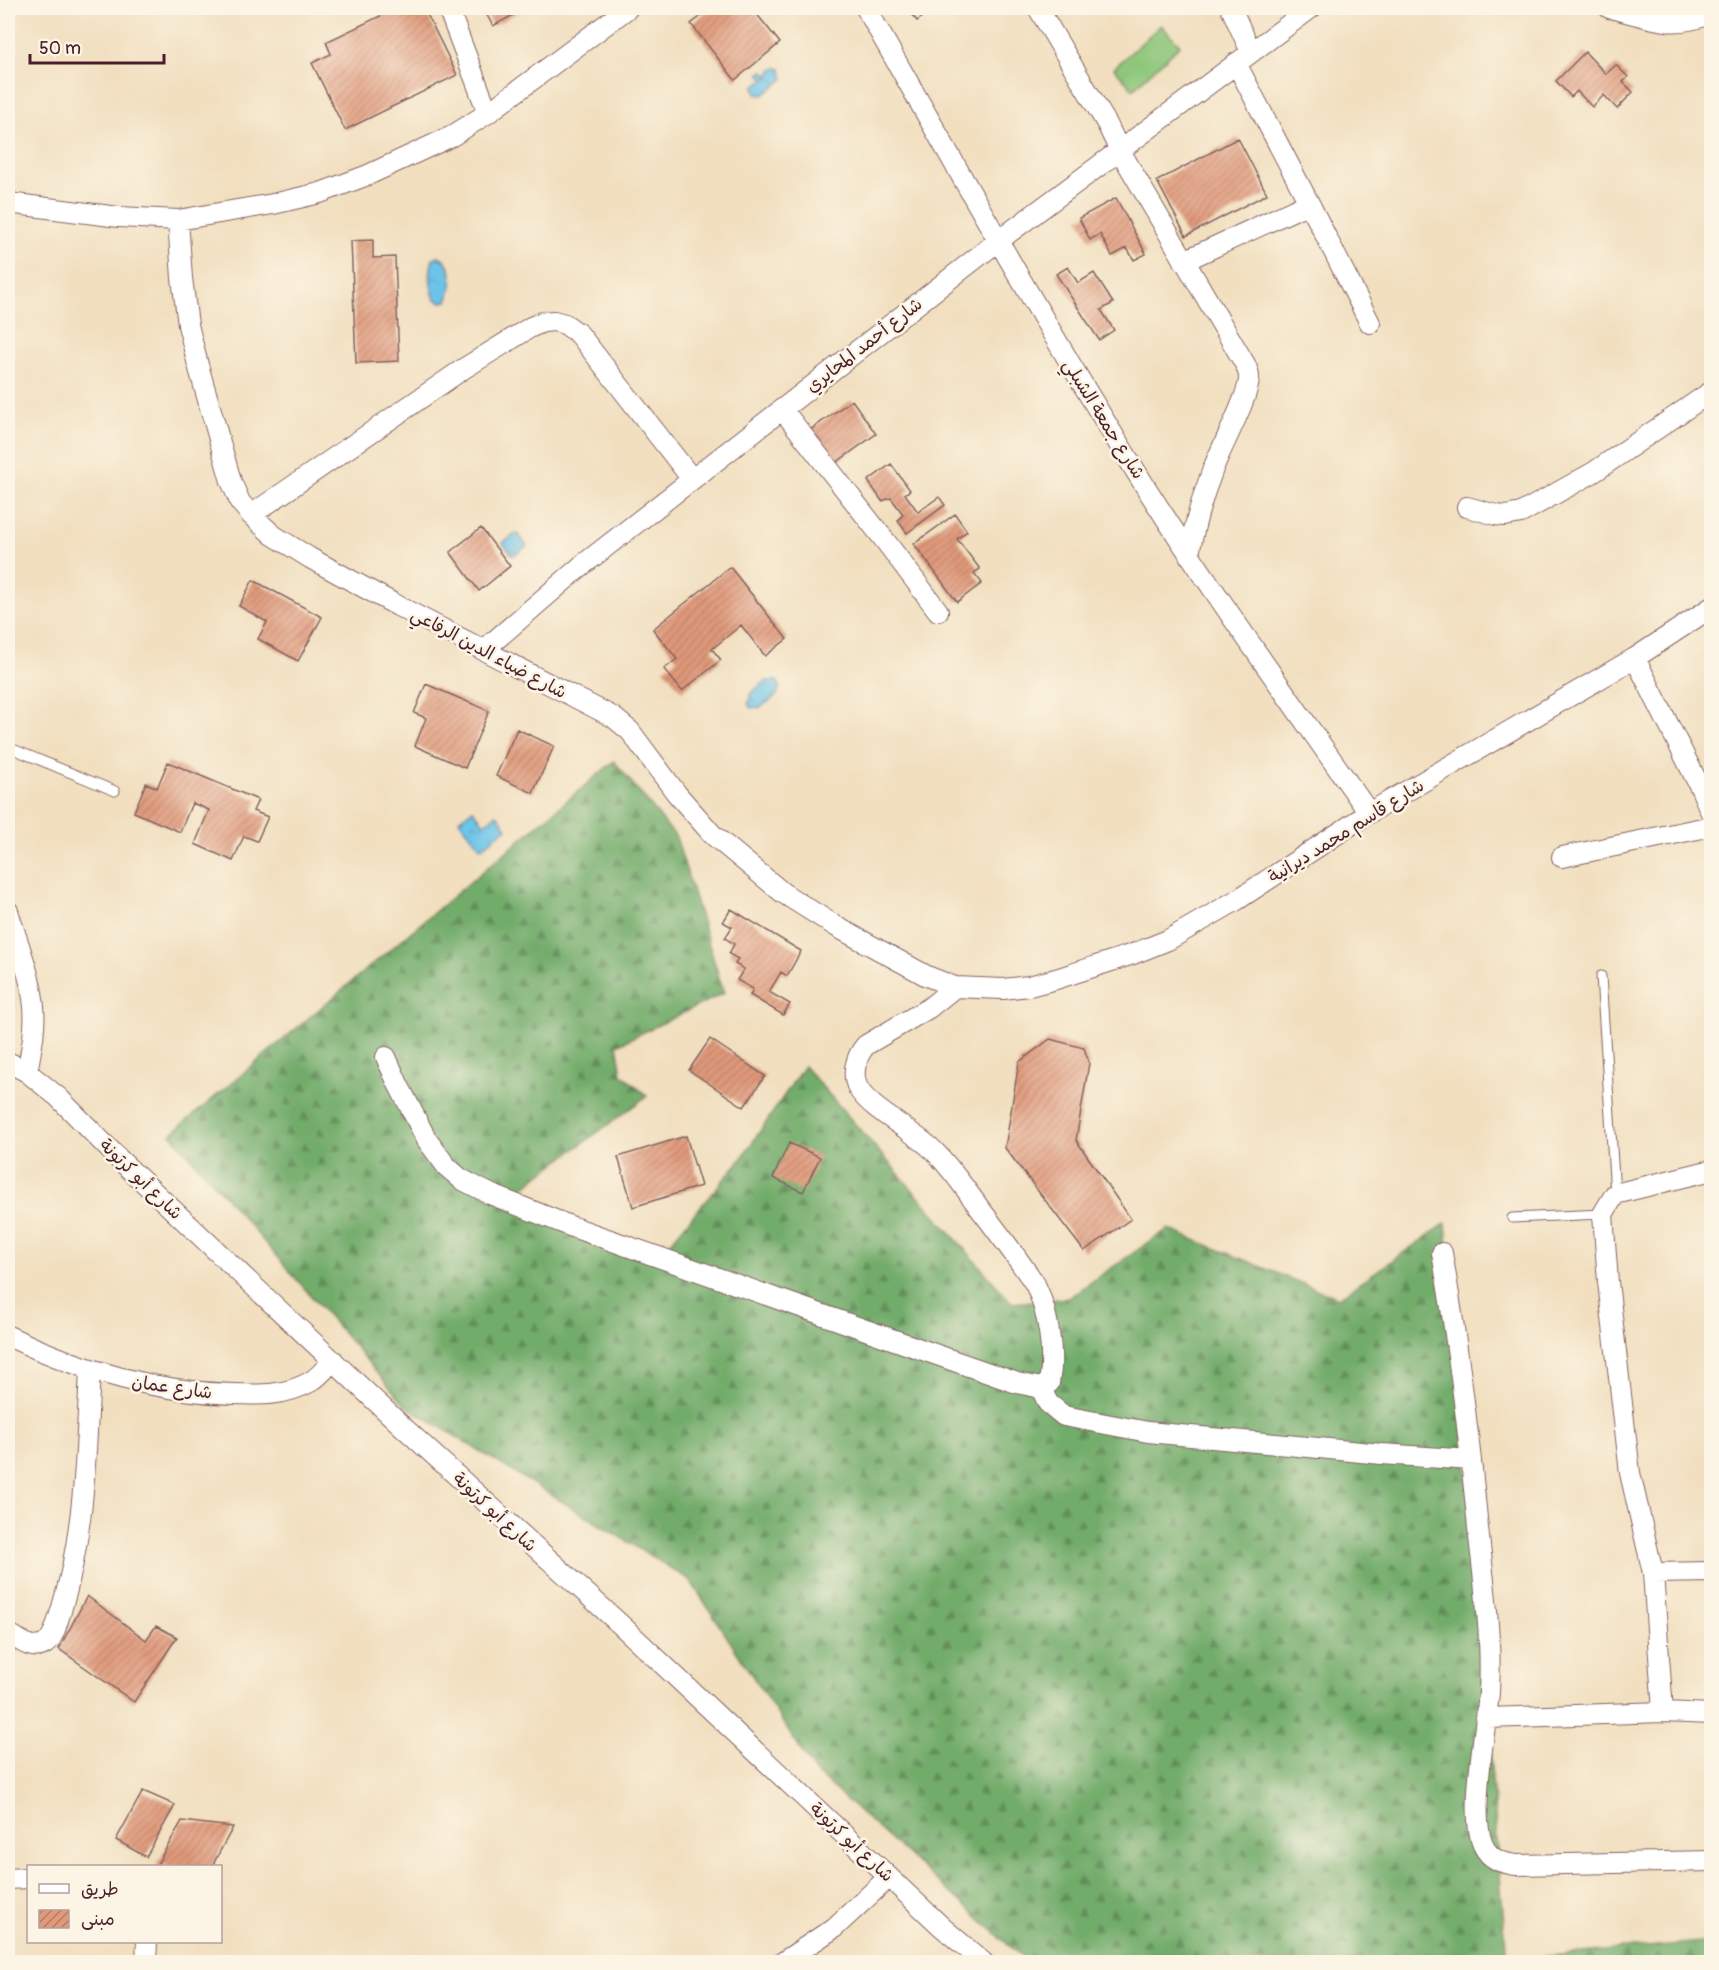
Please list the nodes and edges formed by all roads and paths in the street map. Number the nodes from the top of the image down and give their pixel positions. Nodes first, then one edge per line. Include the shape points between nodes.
1 (448, 8) edge
2 (628, 8) edge
3 (866, 8) edge
4 (1038, 8) edge
5 (1231, 8) edge
6 (1311, 8) edge
7 (1609, 8) edge
8 (1712, 13) edge
9 (1244, 57) junction
10 (488, 113) junction
11 (1119, 149) junction
12 (8, 203) edge
13 (1309, 203) junction
14 (178, 220) junction
15 (998, 241) junction
16 (1184, 261) junction
17 (1370, 323) dead end
18 (1712, 391) edge
19 (782, 409) junction
20 (692, 478) junction
21 (1467, 507) dead end
22 (251, 515) junction
23 (1189, 555) junction
24 (1712, 607) edge
25 (938, 611) dead end
26 (485, 649) junction
27 (1635, 658) junction
28 (8, 747) edge
29 (115, 791) dead end
30 (1369, 813) junction
31 (1712, 815) edge
32 (1712, 826) edge
33 (1562, 857) dead end
34 (8, 911) edge
35 (1601, 976) dead end
36 (955, 987) junction
37 (386, 1057) dead end
38 (8, 1062) edge
39 (27, 1072) junction
40 (1712, 1170) edge
41 (1616, 1194) junction
42 (1604, 1214) junction
43 (1512, 1218) dead end
44 (1442, 1253) dead end
45 (8, 1336) edge
46 (333, 1360) junction
47 (90, 1370) junction
48 (1041, 1388) junction
49 (1471, 1460) junction
50 (1712, 1572) edge
51 (1653, 1573) junction
52 (8, 1633) edge
53 (1663, 1712) junction
54 (1712, 1714) edge
55 (1487, 1718) junction
56 (1712, 1861) edge
57 (889, 1877) junction
58 (27, 1878) edge
59 (8, 1879) edge
60 (147, 1943) edge
61 (146, 1962) edge
62 (783, 1962) edge
63 (983, 1962) edge

1 - 10 street
2 - 10 street
3 - 15 street, شارع جمعة الشبلي
4 - 11 street
5 - 9 street
6 - 9 street, شارع أحمد المحايري
7 - 8 street via 1654,21 1697,19
9 - 11 street, شارع أحمد المحايري
9 - 13 street
10 - 14 street via 411,157 320,193
11 - 15 street, شارع أحمد المحايري
11 - 16 street
12 - 14 street
13 - 16 street
13 - 17 street
14 - 22 street, شارع ضياء الدين الرفاعي via 188,325 231,481
15 - 19 street, شارع أحمد المحايري
15 - 23 street, شارع جمعة الشبلي
16 - 23 street via 1245,364 1249,379 1213,470 1193,529
18 - 21 street via 1593,472 1521,513 1505,516
19 - 20 street, شارع أحمد المحايري
19 - 25 street
20 - 22 street via 579,334 554,321 531,327 463,369
20 - 26 street, شارع أحمد المحايري
22 - 26 street, شارع ضياء الدين الرفاعي via 273,535 310,558
23 - 30 street, شارع جمعة الشبلي
24 - 27 street, شارع قاسم محمد ديرانية
26 - 36 street, شارع ضياء الدين الرفاعي via 613,717 630,731 713,835 783,893 818,916
27 - 30 street, شارع قاسم محمد ديرانية
27 - 31 street
28 - 29 lane
30 - 36 street, شارع قاسم محمد ديرانية via 1237,900 1168,940 1029,986 982,990
32 - 33 street
34 - 39 street via 34,1006
35 - 41 lane
36 - 48 street via 930,1008 866,1046 856,1061 855,1078 869,1102 919,1137 951,1169 1035,1284 1046,1315 1052,1370 1049,1383
37 - 48 street via 427,1140 447,1167 490,1194 582,1230 1017,1383
38 - 39 street, شارع أبو كرتونة
39 - 46 street, شارع أبو كرتونة via 58,1097
40 - 41 street
41 - 42 street
42 - 43 lane
42 - 51 street via 1625,1433
44 - 49 street
45 - 47 street, شارع عمان
46 - 47 street, شارع عمان via 311,1381 286,1392 263,1395 168,1389
46 - 57 street, شارع أبو كرتونة
47 - 52 street via 79,1528 55,1629 49,1640 39,1646 30,1646
48 - 49 street via 1048,1403 1064,1416 1148,1432
49 - 55 street via 1489,1648
50 - 51 street
51 - 53 street
53 - 54 street
53 - 55 street
55 - 56 street via 1478,1818 1482,1843 1492,1858 1516,1865
57 - 62 street via 834,1928
57 - 63 street, شارع أبو كرتونة
58 - 59 street
60 - 61 street

